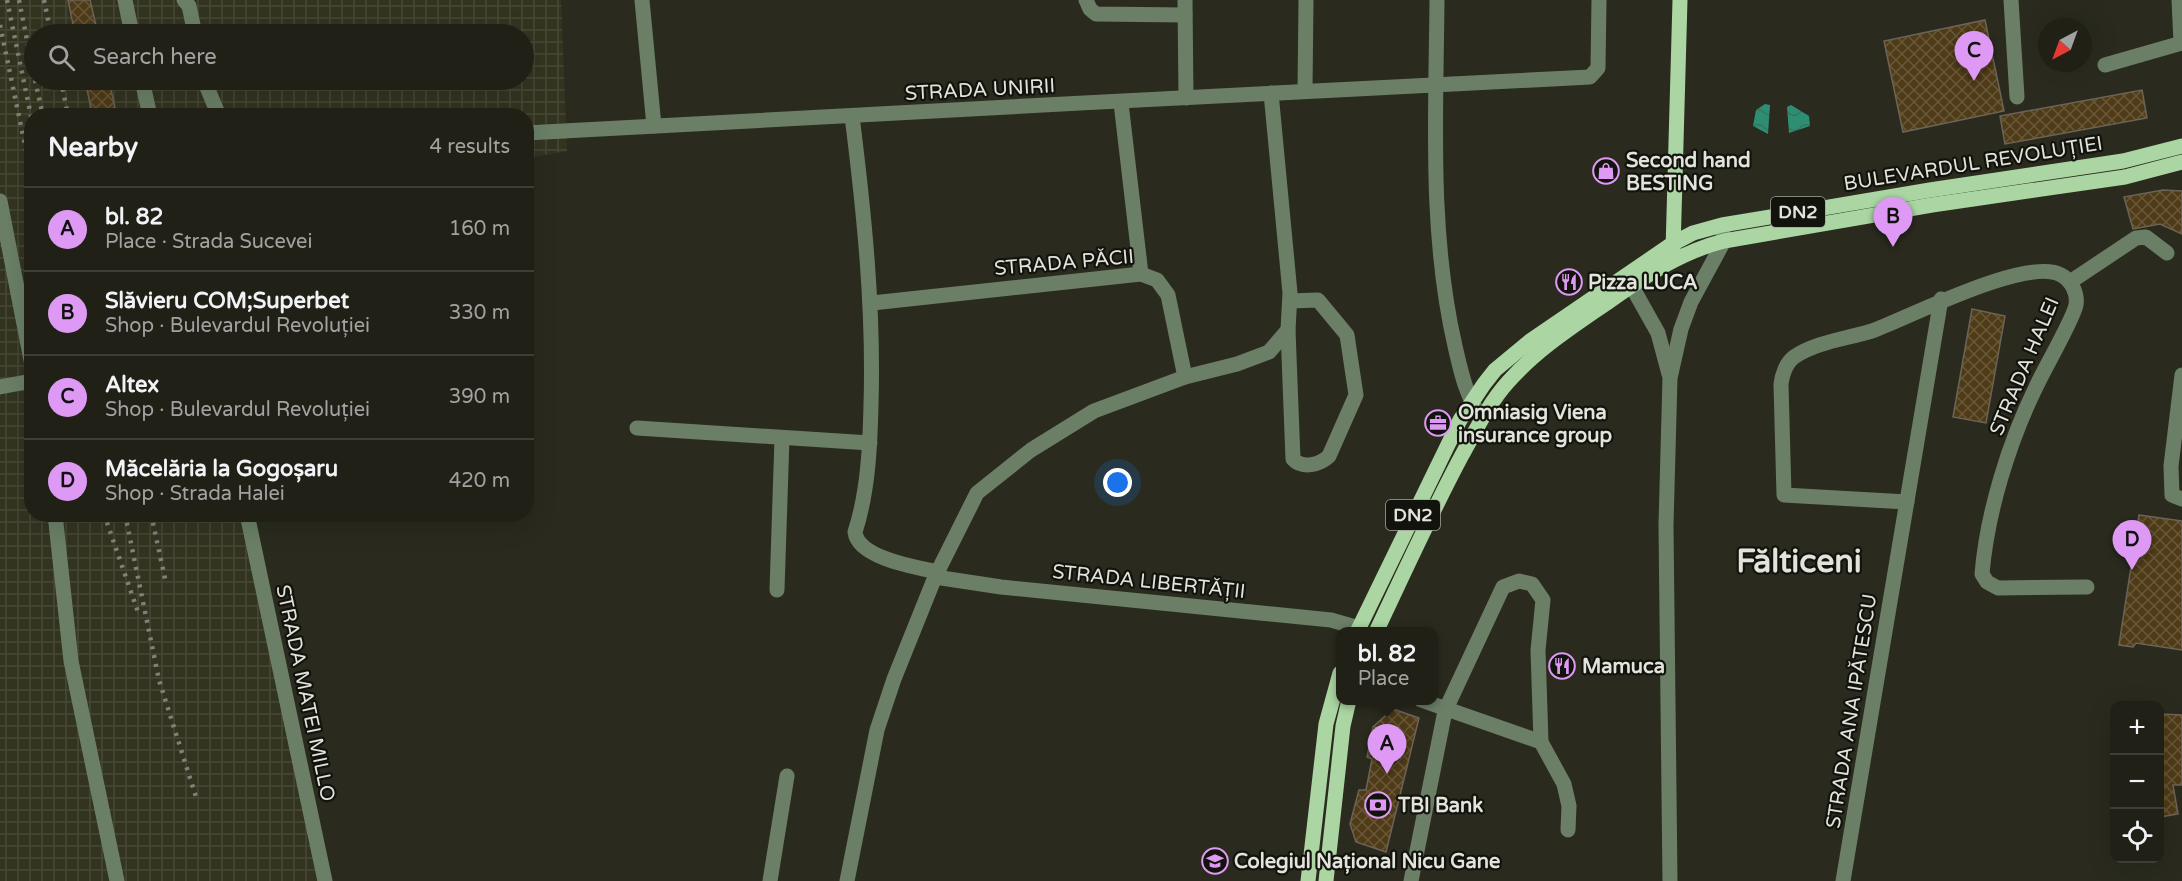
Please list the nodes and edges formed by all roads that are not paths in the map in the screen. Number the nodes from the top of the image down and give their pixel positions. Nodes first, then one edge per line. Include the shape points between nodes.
1 (125, 0) edge
2 (184, 0) edge
3 (642, 0) edge
4 (1086, 0) edge
5 (1306, 0) edge
6 (1437, 0) edge
7 (1599, 0) edge
8 (1680, 0) edge
9 (2011, 0) edge
10 (2179, 0) edge
11 (1185, 8) edge
12 (130, 24) edge
13 (193, 24) edge
14 (2182, 43) edge
15 (2105, 65) dead end
16 (1436, 85) junction
17 (144, 90) edge
18 (208, 90) edge
19 (1305, 90) junction
20 (1270, 93) junction
21 (2017, 96) dead end
22 (1186, 98) junction
23 (1121, 102) junction
24 (148, 108) edge
25 (216, 108) edge
26 (852, 116) junction
27 (654, 126) junction
28 (534, 133) edge
29 (2181, 152) edge
30 (0, 201) edge
31 (1722, 225) junction
32 (1724, 241) junction
33 (1673, 251) junction
34 (2167, 254) dead end
35 (1141, 273) junction
36 (1628, 280) junction
37 (2070, 282) junction
38 (1941, 300) junction
39 (1290, 301) junction
40 (872, 303) junction
41 (24, 323) edge
42 (1288, 330) junction
43 (2182, 375) edge
44 (1185, 377) junction
45 (1670, 378) junction
46 (24, 382) edge
47 (0, 387) edge
48 (1470, 402) junction
49 (1482, 418) junction
50 (637, 428) dead end
51 (782, 438) junction
52 (870, 443) junction
53 (2182, 499) edge
54 (1907, 502) junction
55 (56, 522) edge
56 (249, 522) edge
57 (936, 575) junction
58 (2087, 587) dead end
59 (777, 590) dead end
60 (1350, 627) edge
61 (1359, 627) edge
62 (1378, 627) edge
63 (1336, 691) edge
64 (1348, 705) edge
65 (1432, 705) edge
66 (1445, 711) junction
67 (1541, 742) junction
68 (787, 776) dead end
69 (1568, 830) dead end
70 (117, 881) edge
71 (325, 881) edge
72 (770, 881) edge
73 (847, 881) edge
74 (1308, 881) edge
75 (1326, 881) edge
76 (1411, 881) edge
77 (1670, 881) edge
78 (1843, 881) edge

1 - 12 street
2 - 13 street
3 - 27 street
4 - 11 street via 1096,14
5 - 19 street
6 - 16 street
7 - 16 street, STRADA UNIRII via 1598,68 1593,76
8 - 33 main road
9 - 21 street
10 - 14 street
11 - 22 street
14 - 15 street
16 - 19 street, STRADA UNIRII
16 - 48 street via 1437,230 1450,326
17 - 24 street
18 - 25 street
19 - 20 street, STRADA UNIRII
20 - 22 street, STRADA UNIRII
20 - 39 street
22 - 23 street, STRADA UNIRII
23 - 26 street, STRADA UNIRII
23 - 35 street
26 - 27 street, STRADA UNIRII
26 - 40 street
27 - 28 street, STRADA UNIRII
29 - 31 main road, BULEVARDUL REVOLUȚIEI / DN2
29 - 32 main road, BULEVARDUL REVOLUȚIEI / DN2 via 2125,177
30 - 41 street
31 - 32 street
31 - 33 main road, BULEVARDUL REVOLUȚIEI / DN2 via 1693,233
32 - 33 main road, BULEVARDUL REVOLUȚIEI / DN2
32 - 45 street via 1691,302
33 - 36 main road, BULEVARDUL REVOLUȚIEI / DN2
34 - 37 street via 2146,237 2136,238
35 - 40 street, STRADA PĂCII
35 - 44 street, STRADA PĂCII via 1157,280 1168,295
36 - 45 street via 1658,333
36 - 48 main road, BULEVARDUL REVOLUȚIEI / DN2 via 1530,341 1495,370
36 - 49 main road, BULEVARDUL REVOLUȚIEI / DN2 via 1534,355
37 - 38 street, STRADA HALEI via 2051,271 2031,273
37 - 58 street, STRADA HALEI via 2076,306 2032,394 1998,490 1990,515 1982,574 1998,588
38 - 54 street, STRADA ANA IPĂTESCU
38 - 54 street, STRADA HALEI via 1874,330 1808,348 1791,359 1781,384 1784,495
39 - 42 street
39 - 42 street via 1318,300 1347,335 1356,395 1329,456 1322,462 1303,465 1293,459
40 - 52 street
42 - 44 street via 1269,352
43 - 53 street via 2171,466 2172,495
44 - 57 street via 1094,411 1004,470 977,493
45 - 77 street via 1666,525
46 - 47 street
48 - 49 street
48 - 61 main road, DN2
49 - 62 main road, DN2
50 - 51 street
51 - 52 street
51 - 59 street
52 - 57 street via 856,540 875,554
54 - 78 street, STRADA ANA IPĂTESCU
55 - 70 street via 71,661
56 - 71 street, STRADA MATEI MILLO
57 - 60 street, STRADA LIBERTĂȚII via 1001,587 1331,620
57 - 73 street via 877,730
63 - 74 main road via 1326,724
64 - 75 main road
65 - 66 street
66 - 67 street
66 - 67 street via 1503,587 1525,581 1537,588 1543,600 1538,650
66 - 76 street
67 - 69 street via 1564,783 1569,806
68 - 72 street

